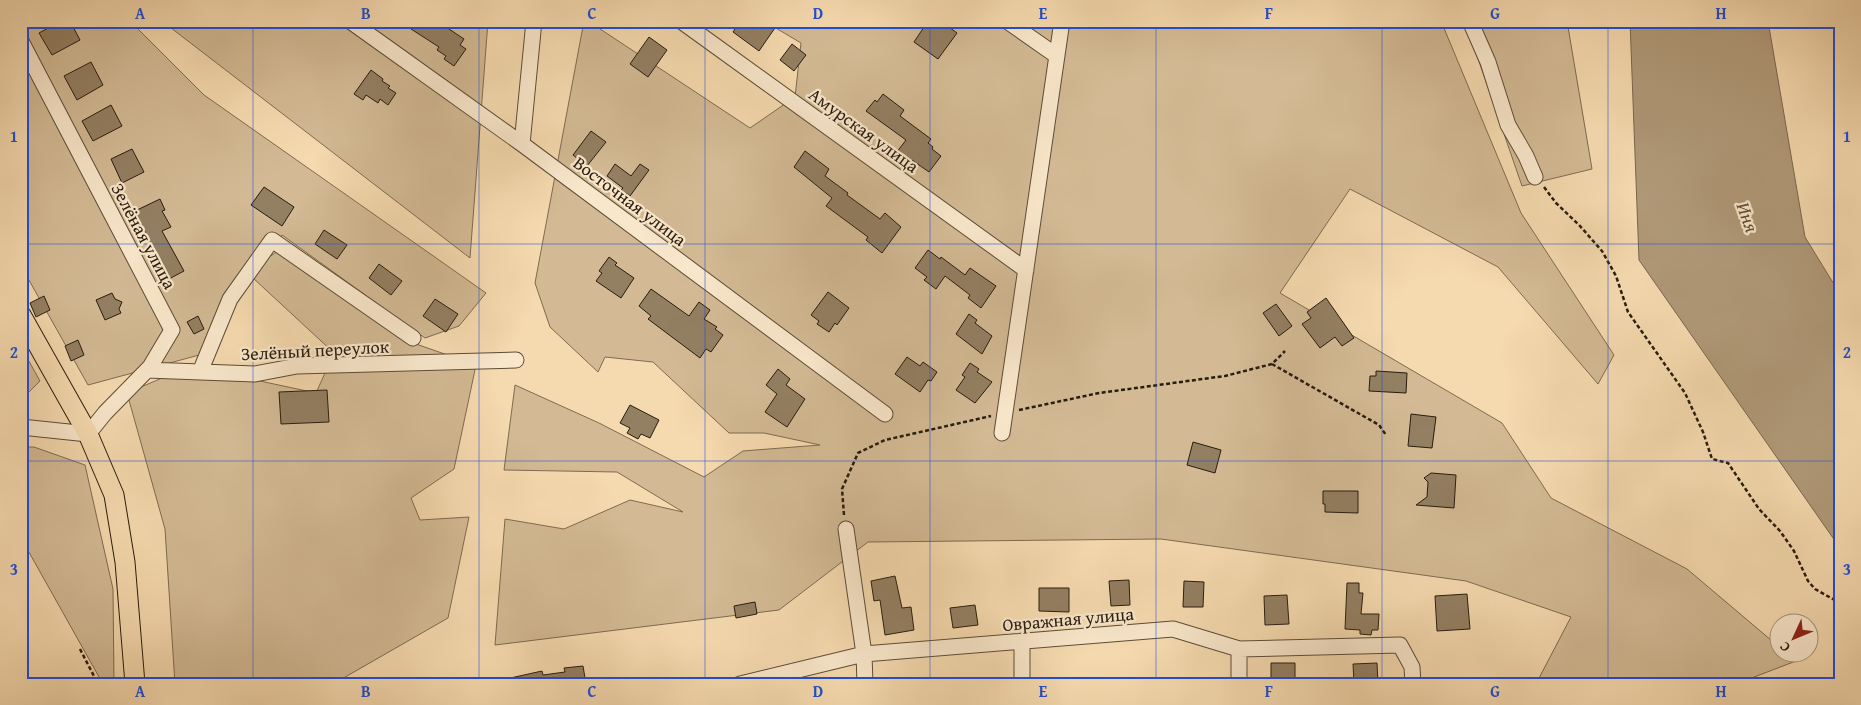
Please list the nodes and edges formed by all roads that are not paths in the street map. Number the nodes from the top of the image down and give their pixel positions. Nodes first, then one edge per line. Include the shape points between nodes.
1 (350, 21) edge
2 (534, 21) edge
3 (681, 21) edge
4 (1006, 21) edge
5 (1062, 21) edge
6 (1470, 21) edge
7 (21, 41) edge
8 (1057, 56) junction
9 (522, 144) junction
10 (1536, 177) road end
11 (1026, 270) junction
12 (21, 315) edge
13 (413, 338) dead end
14 (516, 360) dead end
15 (147, 370) junction
16 (200, 372) junction
17 (885, 414) dead end
18 (21, 427) edge
19 (1002, 433) dead end
20 (88, 434) junction
21 (846, 529) road end
22 (1022, 641) junction
23 (1239, 649) junction
24 (864, 654) junction
25 (135, 684) edge
26 (740, 684) edge
27 (865, 684) edge
28 (1022, 684) edge
29 (1239, 684) edge
30 (1413, 684) edge

1 - 9 street, Восточная улица
2 - 9 street
3 - 11 street, Амурская улица
4 - 8 street
5 - 8 street
6 - 10 street via 1488,62 1508,125
7 - 15 street, Зелёная улица via 172,330
8 - 11 street
9 - 17 street, Восточная улица
11 - 19 street
12 - 20 main road
13 - 16 street via 272,240 230,299
14 - 16 street, Зелёный переулок via 297,366 254,374
15 - 16 street, Зелёный переулок
15 - 20 street, Зелёная улица
18 - 20 street
20 - 25 main road via 114,495 125,562
21 - 24 street
22 - 23 street, Овражная улица via 1173,629
22 - 24 street, Овражная улица
22 - 28 street
23 - 29 street
23 - 30 street, Овражная улица via 1400,645 1412,667
24 - 26 street, Овражная улица
24 - 27 street

